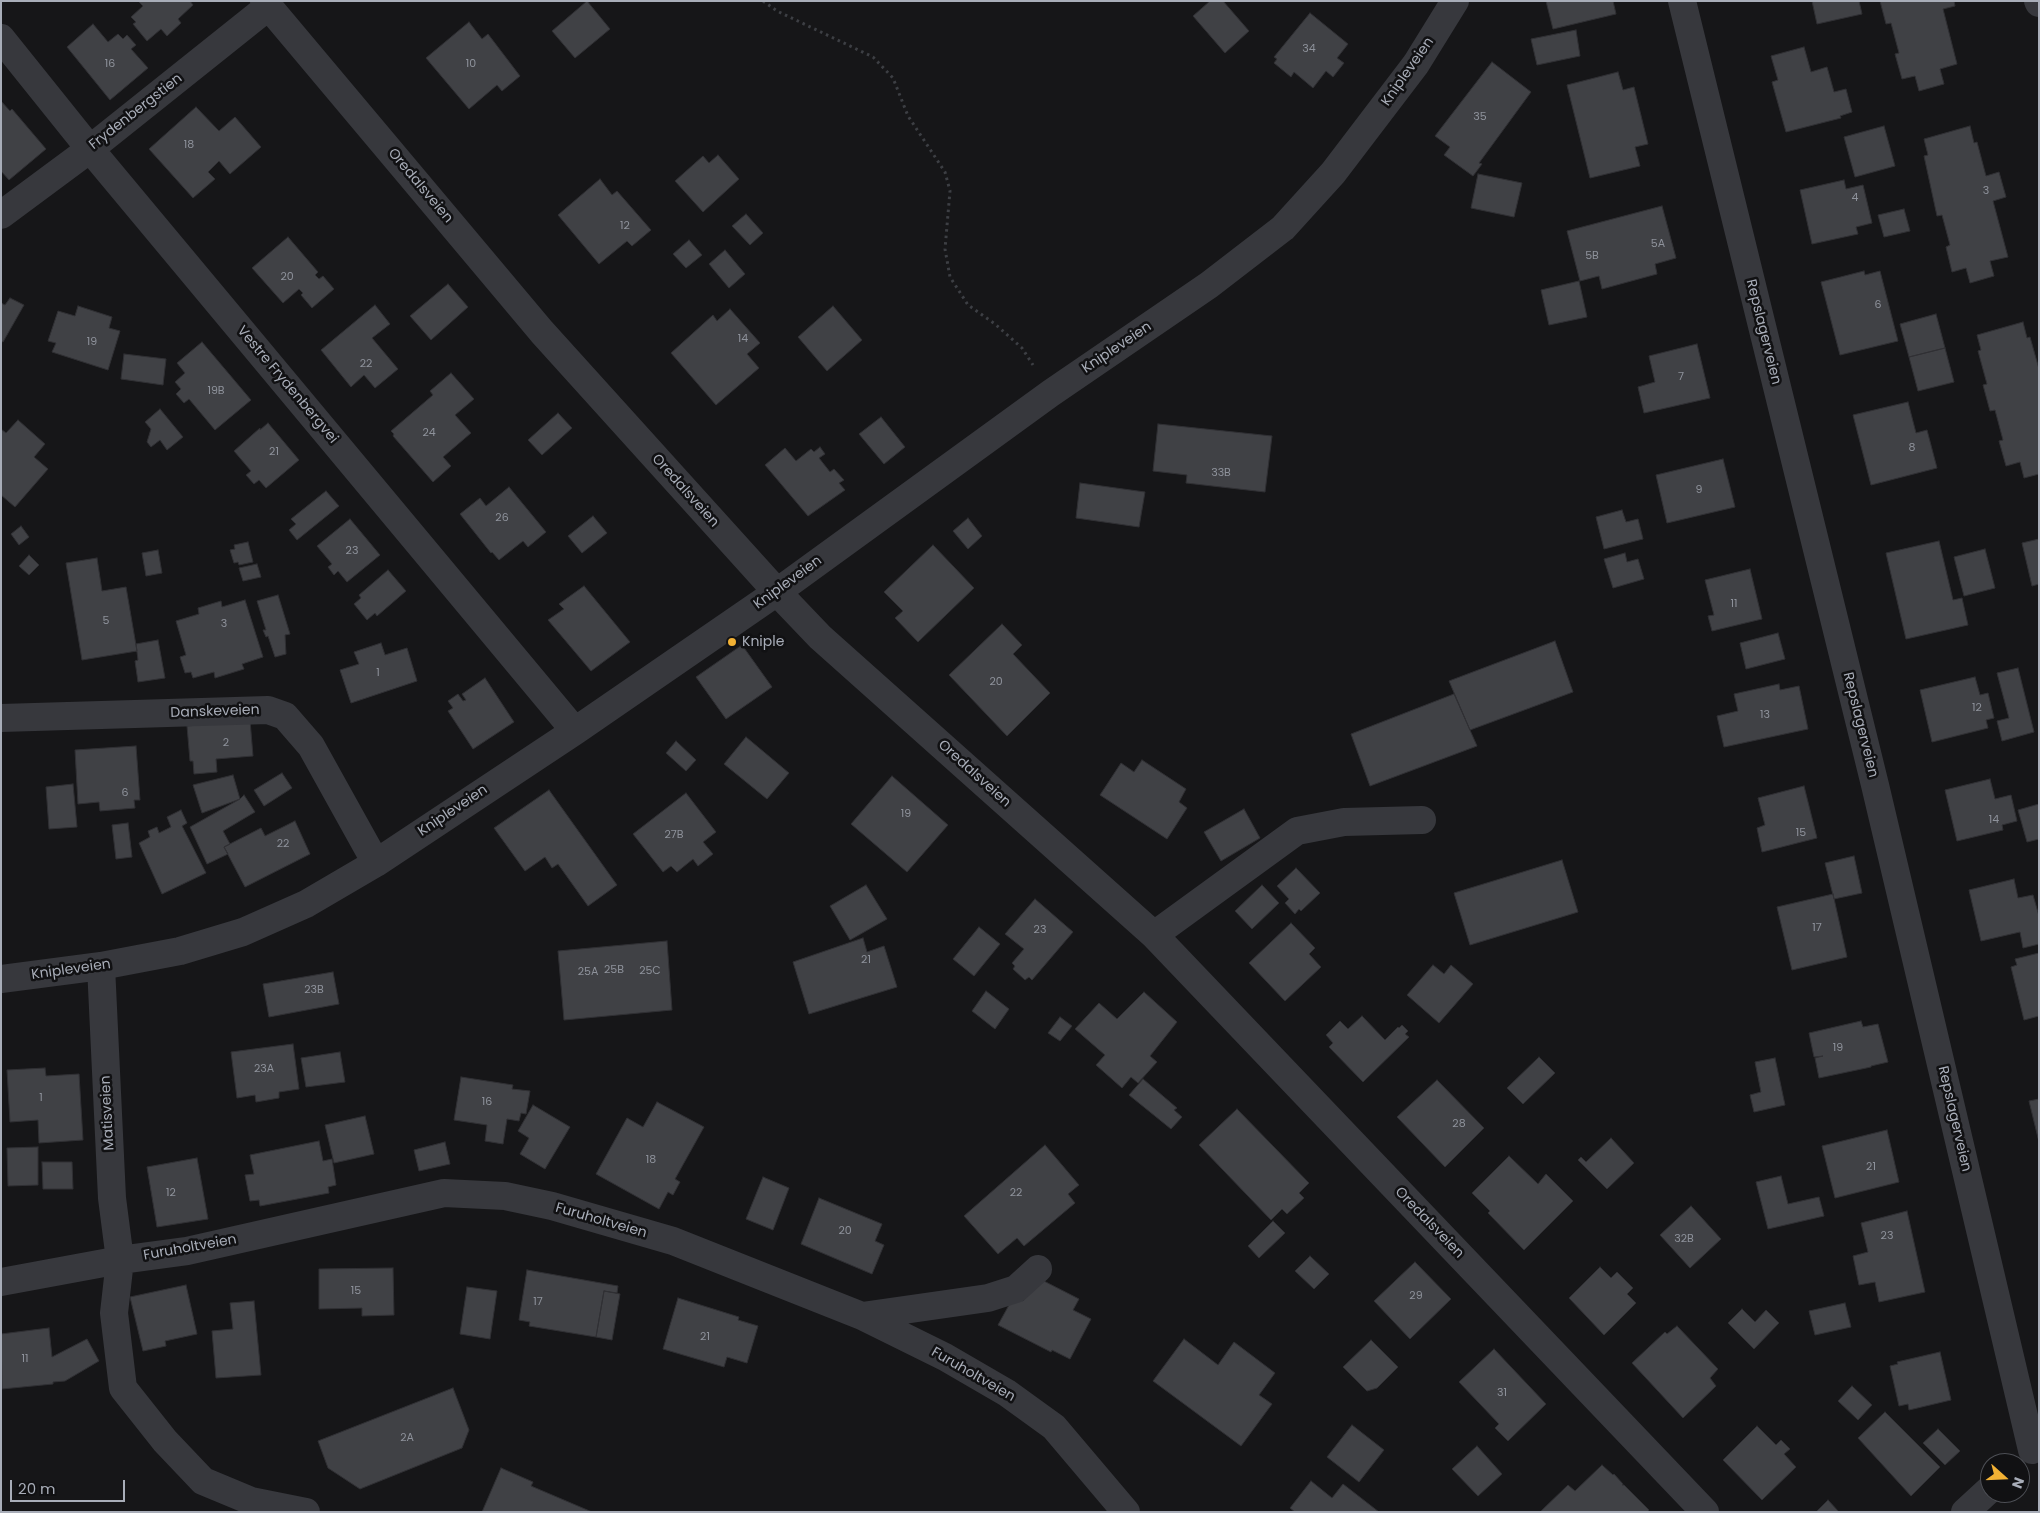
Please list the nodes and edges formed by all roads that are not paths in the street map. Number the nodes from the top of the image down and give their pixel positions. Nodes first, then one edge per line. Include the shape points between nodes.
1 (1455, 1) edge
2 (1682, 1) edge
3 (266, 4) edge
4 (1, 38) edge
5 (90, 149) junction
6 (1, 215) edge
7 (777, 592) junction
8 (1, 718) edge
9 (575, 731) junction
10 (1422, 820) dead end
11 (376, 862) junction
12 (1154, 935) junction
13 (100, 966) junction
14 (1, 979) edge
15 (120, 1260) junction
16 (1038, 1269) dead end
17 (1, 1282) edge
18 (862, 1316) junction
19 (2030, 1453) edge
20 (1980, 1499) edge
21 (306, 1512) edge
22 (1126, 1512) edge
23 (1705, 1512) edge
24 (1966, 1512) edge

1 - 7 street, Knipleveien via 1416,64 1381,111 1333,173 1283,228 1209,285 1051,393
2 - 19 street, Repslagerveien via 1875,785
3 - 5 street, Frydenbergstien
3 - 7 street, Oredalsveien via 542,332
4 - 5 street, Vestre Frydenbergvei
5 - 6 street, Frydenbergstien
5 - 9 street, Vestre Frydenbergvei
7 - 9 street, Knipleveien
7 - 12 street, Oredalsveien via 820,637
8 - 11 street, Danskeveien via 268,710 285,716 311,746
9 - 11 street, Knipleveien
10 - 12 street via 1344,822 1297,831
11 - 13 street, Knipleveien via 306,904 243,932 180,952
12 - 23 street, Oredalsveien
13 - 14 street, Knipleveien
13 - 15 street, Matisveien via 112,1198
15 - 17 street, Furuholtveien
15 - 18 street, Furuholtveien via 187,1252 444,1193 505,1196 552,1206 673,1241
15 - 21 street, Matisveien via 114,1313 123,1388 165,1441 203,1481 251,1501
16 - 18 street via 1016,1289 988,1298
18 - 22 street, Furuholtveien via 945,1357 1054,1427
20 - 24 street

